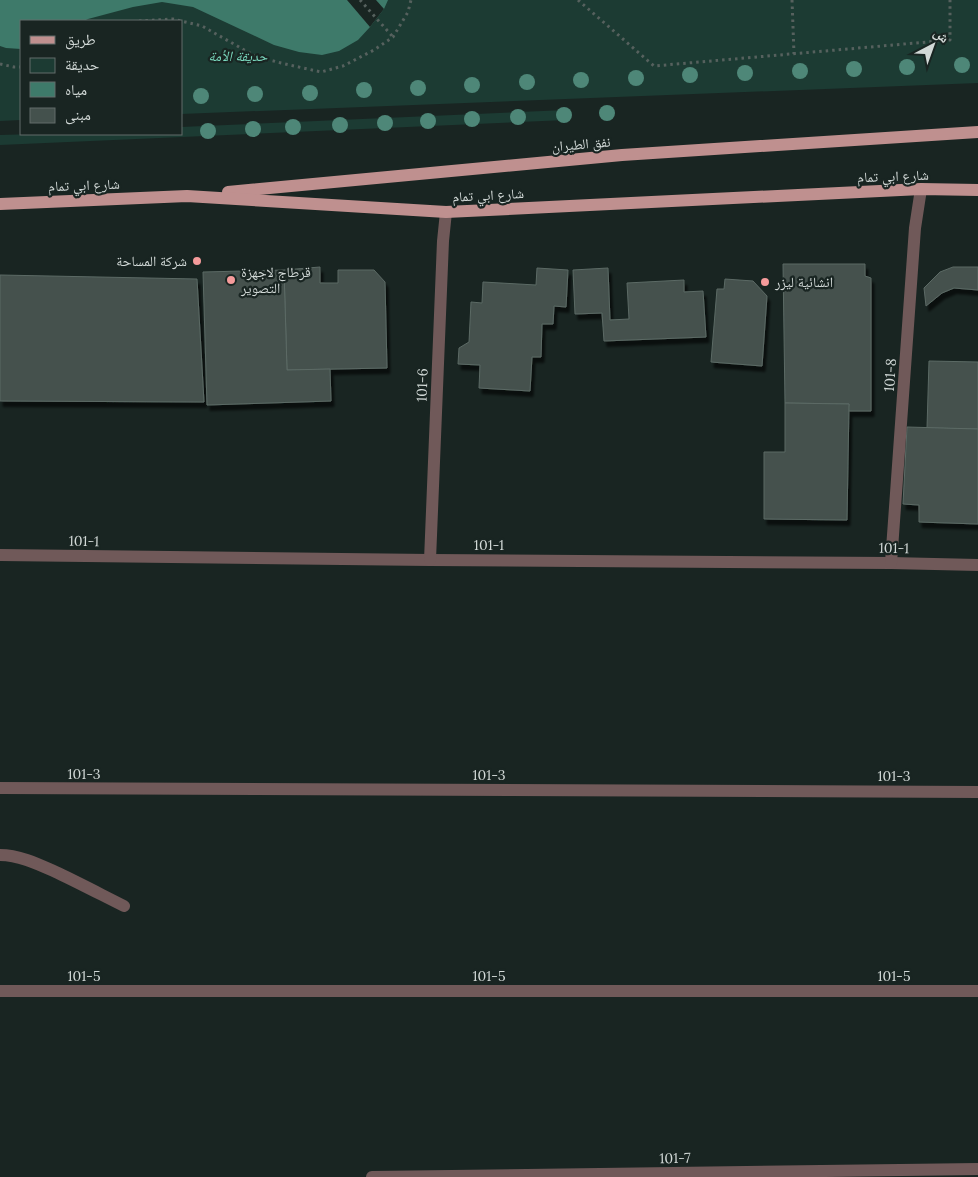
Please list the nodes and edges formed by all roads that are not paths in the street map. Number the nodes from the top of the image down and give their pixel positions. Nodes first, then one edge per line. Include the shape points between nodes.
1 (978, 132) edge
2 (921, 189) junction
3 (978, 190) edge
4 (187, 196) junction
5 (0, 204) edge
6 (446, 212) junction
7 (0, 555) edge
8 (430, 560) junction
9 (891, 563) junction
10 (978, 564) edge
11 (0, 788) edge
12 (978, 792) edge
13 (0, 855) edge
14 (124, 906) dead end
15 (0, 991) edge
16 (978, 991) edge
17 (978, 1170) edge
18 (372, 1177) edge

1 - 4 main road, نفق الطيران via 622,155
2 - 3 main road, شارع ابي تمام
2 - 6 main road, شارع ابي تمام
2 - 9 street, 101-8 via 915,228
4 - 5 main road, شارع ابي تمام
4 - 6 main road, شارع ابي تمام
6 - 8 street, 101-6
7 - 8 street, 101-1
8 - 9 street, 101-1
9 - 10 street, 101-1
11 - 12 street, 101-3
13 - 14 street via 37,864
15 - 16 street, 101-5
17 - 18 street, 101-7

